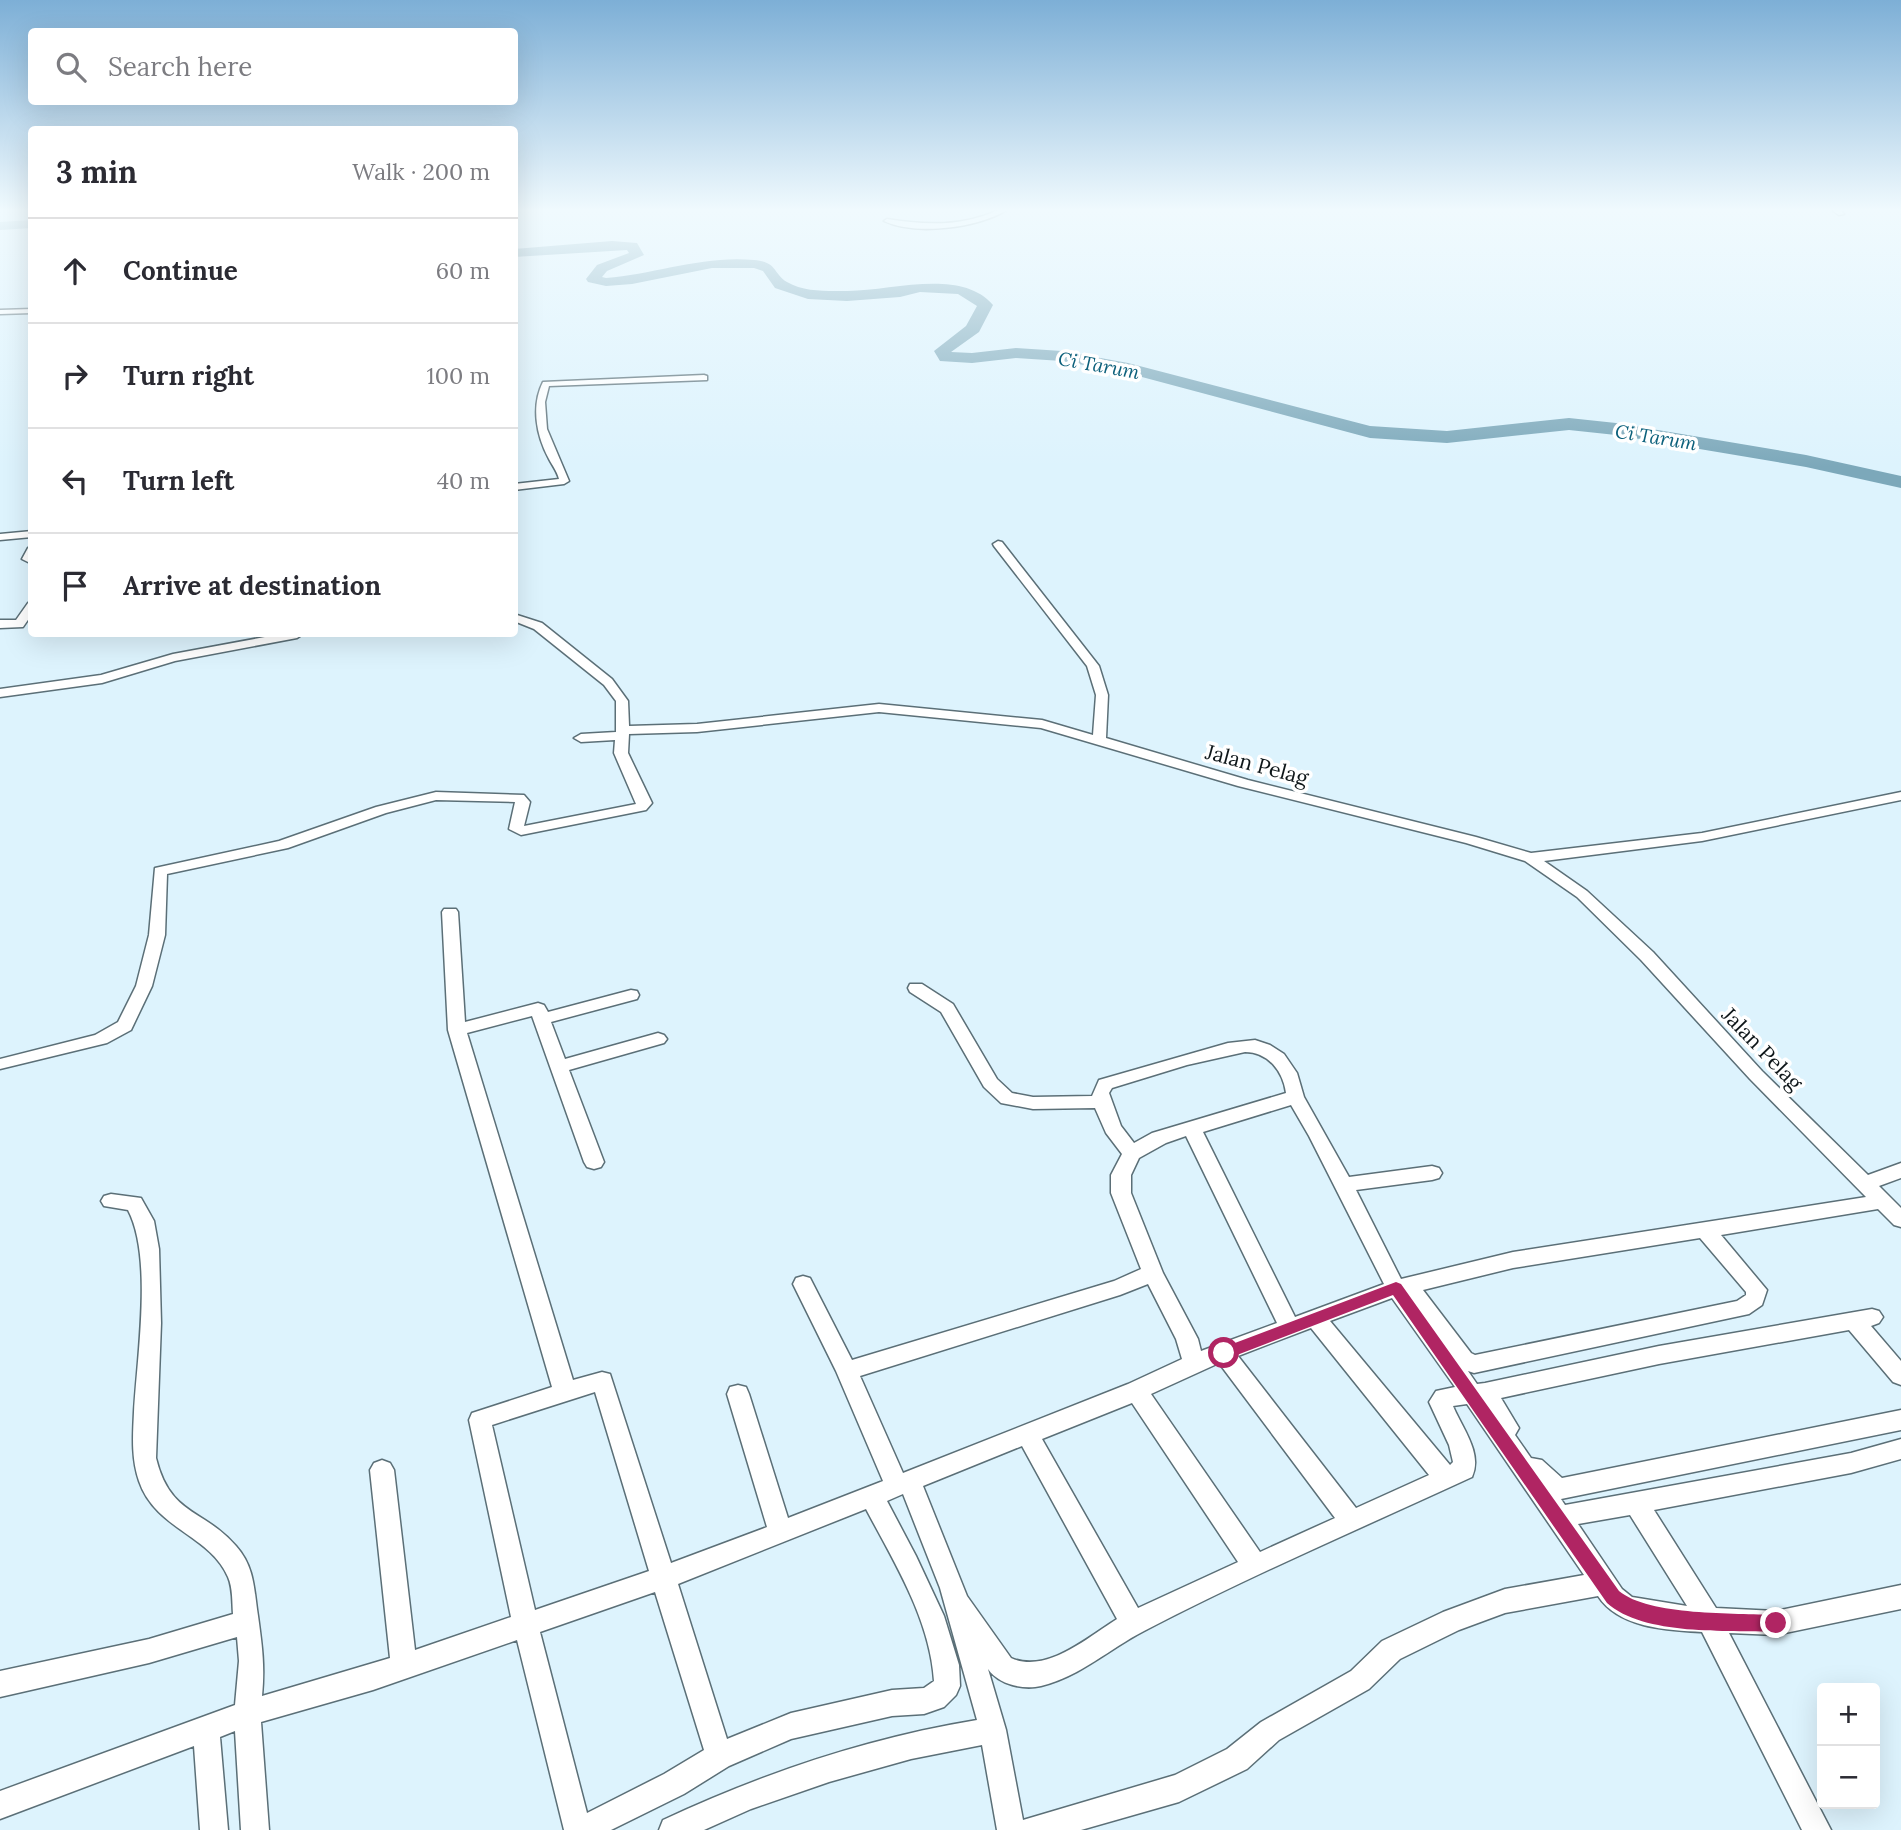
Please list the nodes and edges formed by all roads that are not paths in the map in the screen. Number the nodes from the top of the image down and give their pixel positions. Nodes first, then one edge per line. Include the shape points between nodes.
1 (28, 311) edge
2 (0, 312) edge
3 (704, 378) dead end
4 (518, 487) edge
5 (0, 531) edge
6 (28, 531) edge
7 (28, 532) edge
8 (0, 537) edge
9 (998, 544) dead end
10 (28, 611) edge
11 (518, 618) edge
12 (0, 624) edge
13 (282, 637) edge
14 (0, 693) edge
15 (622, 733) junction
16 (581, 738) dead end
17 (1098, 740) junction
18 (1901, 796) edge
19 (1531, 858) junction
20 (450, 912) dead end
21 (916, 988) dead end
22 (631, 995) dead end
23 (542, 1018) junction
24 (457, 1030) junction
25 (658, 1039) dead end
26 (2, 1064) dead end
27 (559, 1067) junction
28 (1295, 1097) junction
29 (1102, 1102) junction
30 (1192, 1129) junction
31 (1132, 1153) junction
32 (594, 1162) dead end
33 (1901, 1170) edge
34 (1432, 1173) dead end
35 (1867, 1183) junction
36 (1343, 1185) junction
37 (111, 1201) dead end
38 (1884, 1201) junction
39 (1901, 1220) edge
40 (1704, 1229) junction
41 (1153, 1273) junction
42 (803, 1284) dead end
43 (1402, 1286) junction
44 (1315, 1318) junction
45 (1290, 1328) junction
46 (1224, 1353) junction
47 (1194, 1363) junction
48 (847, 1371) junction
49 (1901, 1376) edge
50 (1136, 1391) junction
51 (565, 1392) junction
52 (1478, 1393) junction
53 (738, 1394) dead end
54 (1901, 1420) edge
55 (1027, 1434) junction
56 (1901, 1449) edge
57 (382, 1470) dead end
58 (1447, 1479) junction
59 (903, 1484) junction
60 (872, 1497) junction
61 (1636, 1503) junction
62 (1560, 1517) junction
63 (1351, 1521) junction
64 (781, 1533) junction
65 (1255, 1566) junction
66 (661, 1577) junction
67 (1604, 1583) junction
68 (1901, 1597) edge
69 (955, 1600) junction
70 (1709, 1620) junction
71 (246, 1622) junction
72 (1133, 1623) junction
73 (526, 1627) junction
74 (404, 1667) junction
75 (0, 1684) edge
76 (248, 1713) junction
77 (206, 1728) junction
78 (993, 1730) junction
79 (719, 1756) junction
80 (0, 1805) edge
81 (214, 1830) edge
82 (255, 1830) edge
83 (580, 1830) edge
84 (673, 1830) edge
85 (1011, 1830) edge
86 (1034, 1830) edge
87 (1817, 1830) edge

1 - 2 street
3 - 4 street via 546,384 539,402 543,431 564,481
5 - 6 street
7 - 8 street
9 - 17 street via 1093,666 1102,695
10 - 12 street via 19,624
11 - 15 street via 538,626 608,682 622,701
13 - 14 street via 173,658 102,679
15 - 16 street, Jalan Pelag
15 - 17 street, Jalan Pelag via 879,708 1042,724
15 - 26 street via 621,753 645,803 641,807 522,831 516,829 523,802 519,798 436,796 283,845 160,871 158,935 144,986 125,1026 101,1039
17 - 19 street, Jalan Pelag
18 - 19 street via 1702,837
19 - 35 street, Jalan Pelag via 1582,894 1638,947 1756,1075
20 - 24 street
21 - 29 street via 947,1008 990,1083 1007,1099
22 - 23 street
23 - 24 street via 538,1009
23 - 27 street
24 - 51 street
25 - 27 street
27 - 32 street
28 - 29 street via 1288,1069 1254,1045 1105,1084
28 - 30 street
28 - 36 street
29 - 31 street via 1116,1138
30 - 31 street via 1159,1138
30 - 45 street
31 - 41 street via 1121,1175 1121,1193
33 - 35 street
34 - 36 street
35 - 38 street, Jalan Pelag
36 - 43 street
37 - 71 street via 134,1202 141,1210 148,1253 144,1443 148,1478 171,1512 232,1557 243,1586
38 - 39 street, Jalan Pelag
38 - 40 street
40 - 43 street via 1513,1260
40 - 43 street via 1757,1290 1755,1299 1742,1308 1474,1364 1463,1359
41 - 47 street via 1188,1339
41 - 48 street
42 - 48 street
43 - 44 street
43 - 52 street
44 - 45 street
44 - 58 street
45 - 46 street
46 - 47 street
46 - 63 street
47 - 50 street
48 - 59 street
49 - 52 street via 1863,1319
50 - 55 street
50 - 65 street
51 - 66 street via 602,1381
51 - 73 street via 480,1420
52 - 54 street via 1533,1466 1560,1489
52 - 58 street via 1451,1395 1440,1402 1466,1461 1464,1470
52 - 62 street
53 - 64 street
55 - 59 street
55 - 72 street
56 - 61 street via 1851,1463
57 - 74 street
58 - 63 street
59 - 60 street
59 - 69 street
60 - 64 street
60 - 79 street via 914,1577 946,1660 947,1686 924,1702 892,1703 791,1726
61 - 62 street
61 - 70 street
62 - 67 street
63 - 65 street
64 - 66 street
65 - 72 street
66 - 73 street
66 - 79 street
67 - 70 street via 1624,1606 1640,1612
67 - 86 street via 1505,1601 1452,1620 1391,1650 1360,1680 1270,1731 1237,1759 1179,1788
68 - 70 street via 1776,1623
69 - 72 street via 1002,1667 1020,1675 1067,1665
69 - 78 street
70 - 87 street
71 - 75 street via 149,1651
71 - 76 street via 252,1659
73 - 74 street
73 - 83 street
74 - 76 street
76 - 77 street
76 - 82 street
77 - 80 street
77 - 81 street
78 - 84 street via 835,1765
78 - 85 street
79 - 83 street

